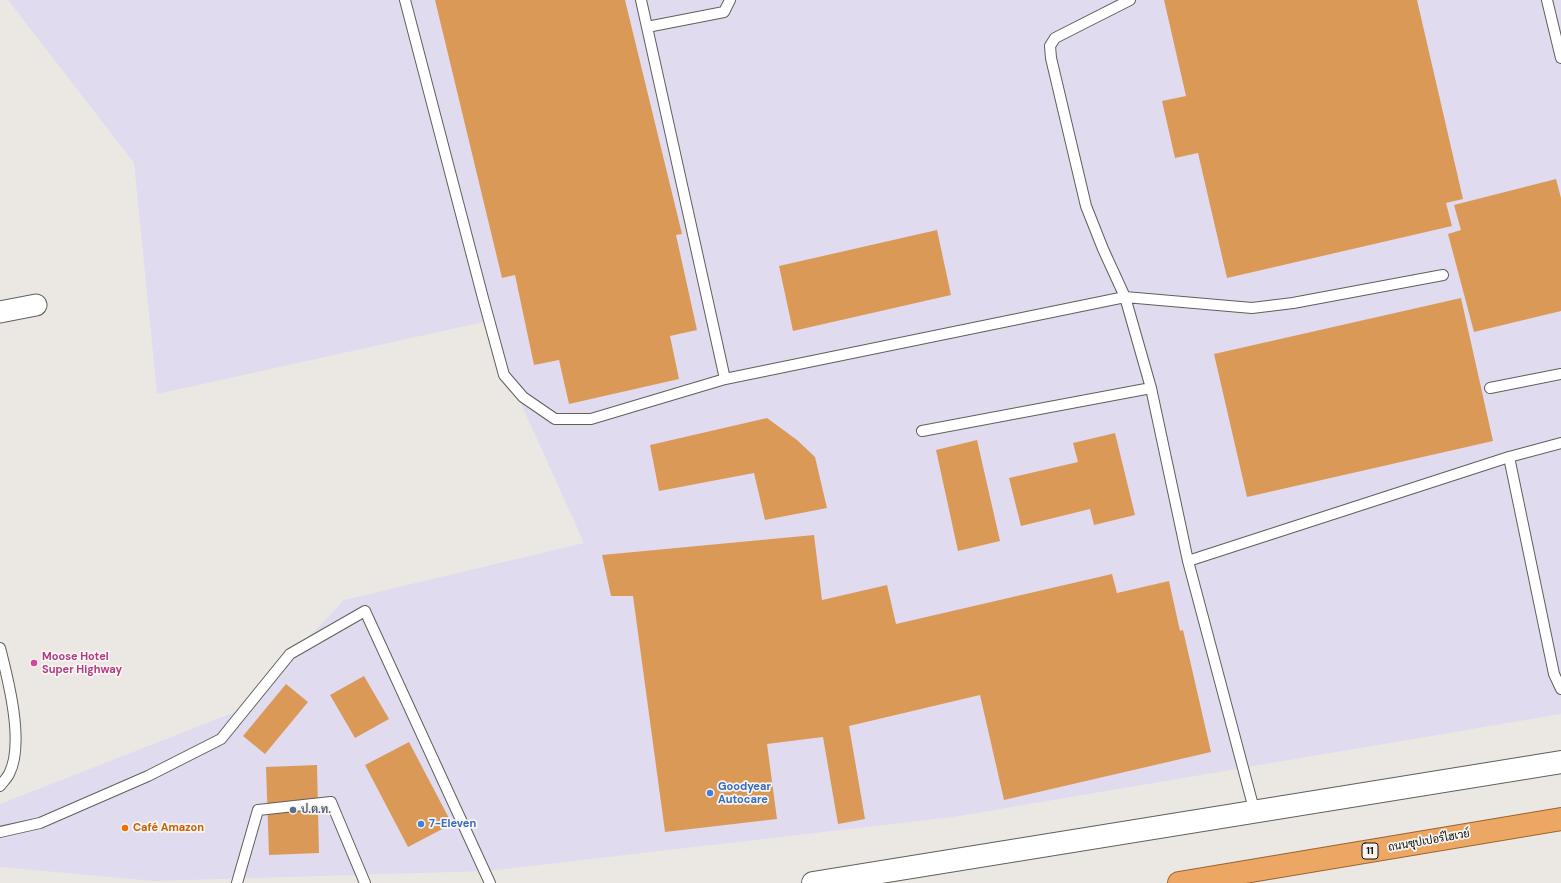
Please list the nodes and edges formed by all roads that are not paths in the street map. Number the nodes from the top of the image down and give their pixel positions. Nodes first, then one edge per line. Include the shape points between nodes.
1 (405, 0) edge
2 (640, 0) edge
3 (730, 0) edge
4 (1130, 0) edge
5 (1547, 0) edge
6 (647, 27) junction
7 (1561, 58) edge
8 (1443, 275) dead end
9 (1125, 297) junction
10 (36, 305) dead end
11 (0, 312) edge
12 (1561, 374) edge
13 (725, 379) junction
14 (1151, 388) junction
15 (1490, 388) dead end
16 (922, 431) dead end
17 (1561, 443) edge
18 (1508, 457) junction
19 (1188, 561) junction
20 (0, 648) edge
21 (1561, 689) edge
22 (1561, 762) edge
23 (0, 786) edge
24 (1255, 812) junction
25 (1561, 819) edge
26 (0, 832) edge
27 (237, 883) edge
28 (365, 883) edge
29 (490, 883) edge
30 (813, 883) edge
31 (1179, 883) edge

1 - 13 lane via 504,375 522,397 555,419 591,419
2 - 6 lane
3 - 6 lane via 724,12
4 - 9 lane via 1056,38 1050,46 1086,206
5 - 7 lane
6 - 13 lane
8 - 9 lane via 1293,304 1252,308
9 - 13 lane
9 - 14 lane
10 - 11 street
12 - 15 lane
14 - 16 lane
14 - 19 lane
17 - 18 lane
18 - 19 lane
18 - 21 lane via 1554,674
19 - 24 lane
20 - 23 lane via 11,690 15,736 10,773
22 - 24 main road
24 - 30 main road
25 - 31 highway, ถนนซุปเปอร์ไฮเวย์ / 11
26 - 29 lane via 40,823 148,776 221,740 290,654 365,611
27 - 28 lane via 258,810 331,802

